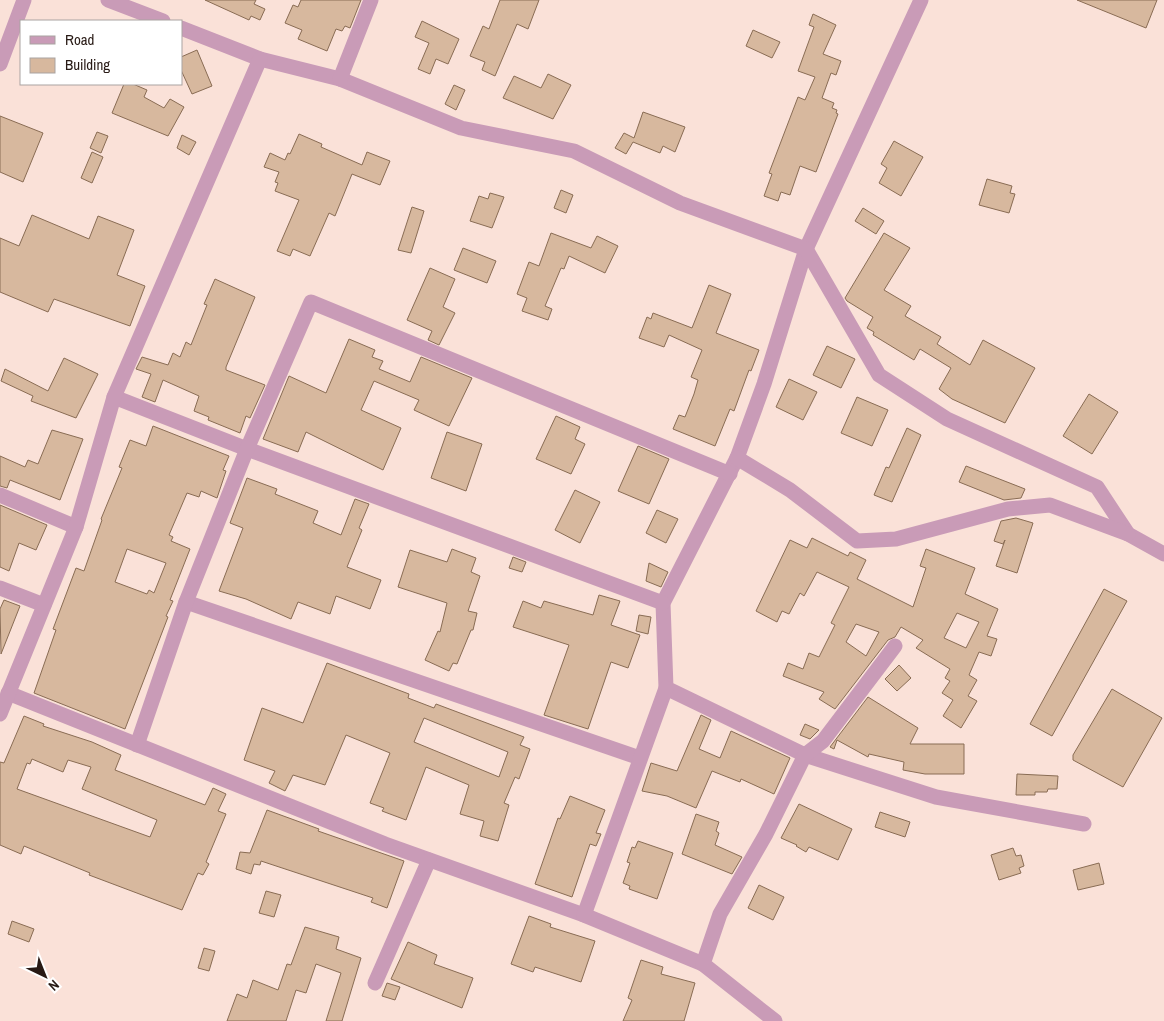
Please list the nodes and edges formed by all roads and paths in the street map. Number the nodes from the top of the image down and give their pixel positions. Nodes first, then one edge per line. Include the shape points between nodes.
1 (24, 0) edge
2 (108, 0) edge
3 (371, 0) edge
4 (921, 0) edge
5 (160, 20) edge
6 (182, 28) edge
7 (260, 58) junction
8 (0, 64) edge
9 (340, 79) junction
10 (806, 249) junction
11 (114, 397) junction
12 (247, 449) junction
13 (737, 458) junction
14 (730, 474) junction
15 (0, 495) edge
16 (76, 527) junction
17 (1128, 534) junction
18 (1164, 554) edge
19 (0, 588) edge
20 (186, 602) junction
21 (663, 603) junction
22 (44, 605) junction
23 (895, 646) dead end
24 (666, 688) junction
25 (8, 693) junction
26 (0, 714) edge
27 (137, 745) junction
28 (805, 755) junction
29 (640, 758) junction
30 (1084, 824) dead end
31 (429, 860) junction
32 (584, 915) junction
33 (702, 964) junction
34 (376, 983) dead end
35 (775, 1021) edge

1 - 8 street
2 - 5 street
3 - 9 street
4 - 10 street
6 - 7 street
7 - 9 street
7 - 11 street
9 - 10 street via 461,128 574,151 680,203
10 - 13 street
10 - 17 street via 879,375 947,419 1097,488
11 - 12 street
11 - 16 street
12 - 14 street via 311,302
12 - 20 street
12 - 21 street
13 - 14 street
13 - 17 street via 790,490 857,541 896,539 1008,509 1050,505
14 - 21 street
15 - 16 street
16 - 22 street
17 - 18 street
19 - 22 street
20 - 27 street
20 - 29 street
21 - 24 street
22 - 25 street
23 - 28 street via 823,741
24 - 28 street
24 - 29 street
25 - 26 street
25 - 27 street
27 - 31 street
28 - 30 street via 936,797
28 - 33 street via 766,834 720,914
29 - 32 street
31 - 32 street
31 - 34 street
32 - 33 street
33 - 35 street

